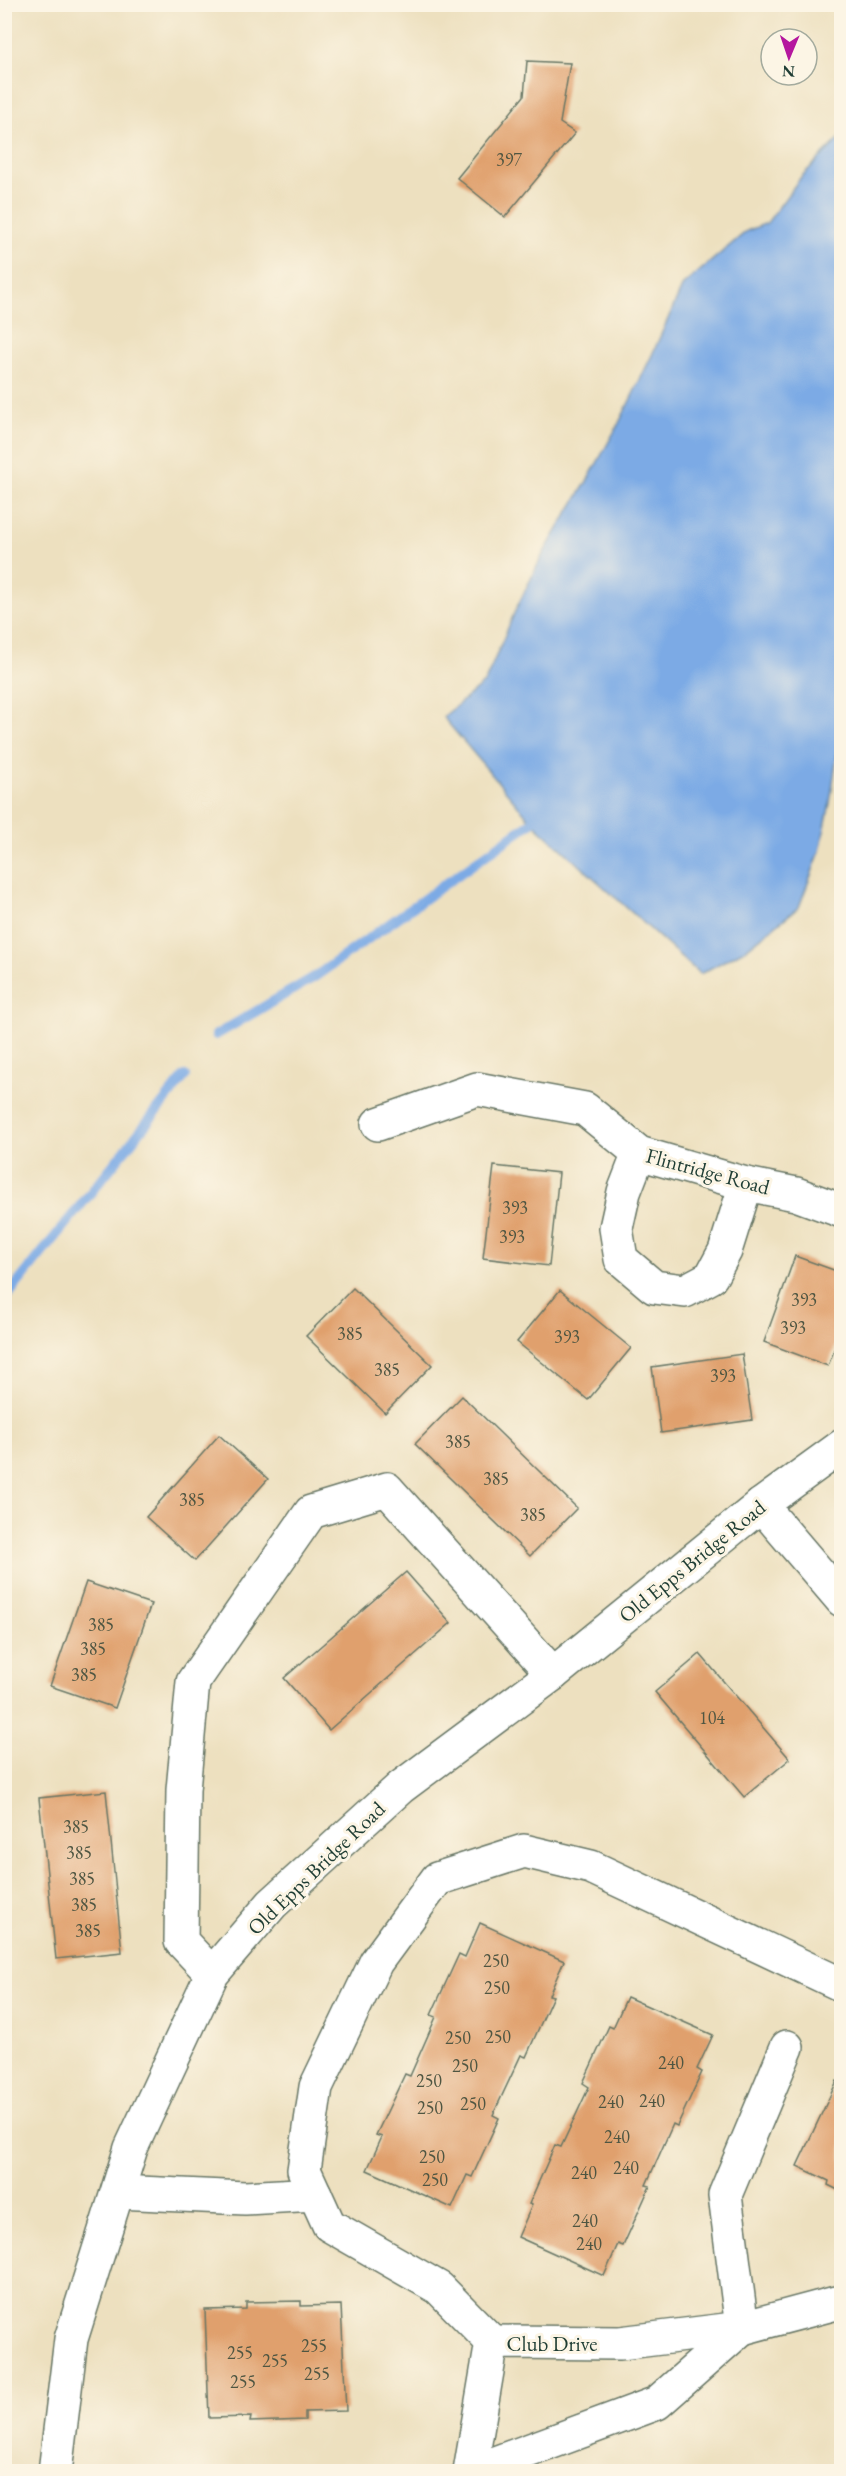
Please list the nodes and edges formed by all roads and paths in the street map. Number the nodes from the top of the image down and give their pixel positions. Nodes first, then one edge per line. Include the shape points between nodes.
1 (378, 1124) dead end
2 (639, 1153) junction
3 (746, 1184) junction
4 (842, 1211) edge
5 (842, 1446) edge
6 (761, 1505) junction
7 (842, 1600) edge
8 (553, 1674) junction
9 (212, 1974) junction
10 (842, 1985) edge
11 (787, 2047) dead end
12 (118, 2192) junction
13 (315, 2194) junction
14 (842, 2305) edge
15 (742, 2328) junction
16 (492, 2342) junction
17 (55, 2472) edge
18 (471, 2472) edge

1 - 2 street, Flintridge Road via 477,1089 585,1108
2 - 3 street, Flintridge Road
2 - 3 street via 616,1228 621,1258 654,1287 685,1291 711,1276 725,1251
3 - 4 street, Flintridge Road via 796,1194
5 - 6 street, Old Epps Bridge Road
6 - 7 street
6 - 8 street, Old Epps Bridge Road
8 - 9 street, Old Epps Bridge Road via 401,1787 272,1904
8 - 9 street via 387,1489 311,1512 193,1682 183,1790 181,1941
9 - 12 street, Old Epps Bridge Road via 131,2148
10 - 13 street via 591,1867 524,1851 437,1879 376,1962 316,2086 304,2170
11 - 15 street via 724,2195
12 - 13 street via 245,2198
12 - 17 street, Old Epps Bridge Road via 71,2339
13 - 16 street via 329,2224 439,2288
14 - 15 street, Club Drive via 836,2303
15 - 16 street, Club Drive via 620,2343
15 - 18 street, Club Drive via 657,2403
16 - 18 street, Club Drive

